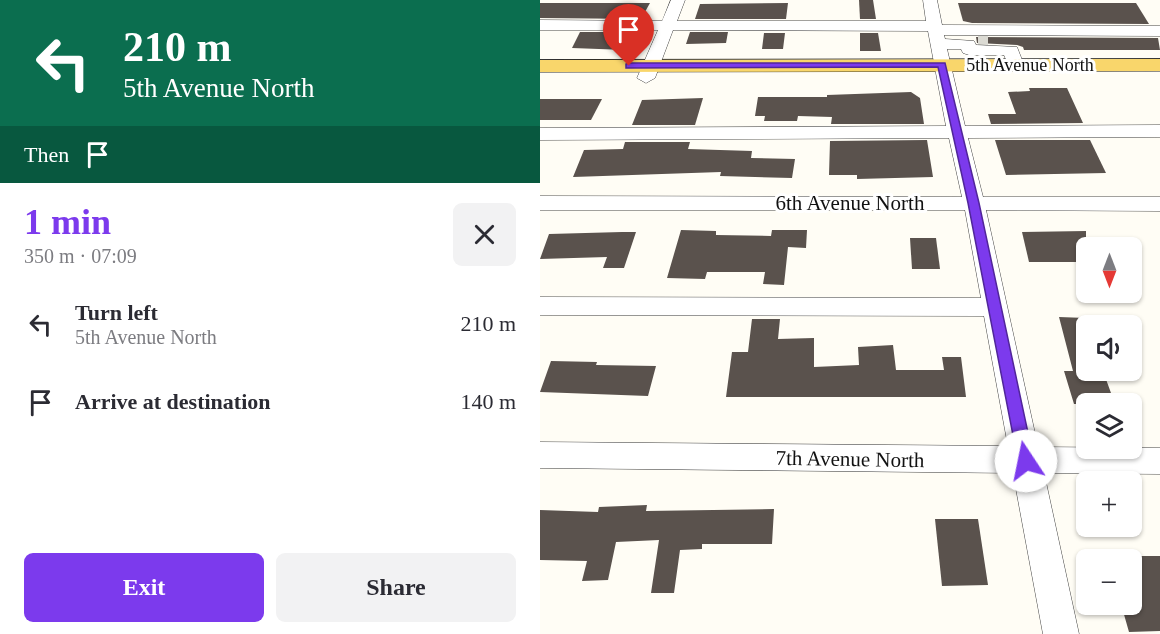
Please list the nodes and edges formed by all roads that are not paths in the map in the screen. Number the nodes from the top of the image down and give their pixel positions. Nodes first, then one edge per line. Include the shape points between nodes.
1 (678, 0) edge
2 (930, 0) edge
3 (540, 25) edge
4 (668, 25) junction
5 (1160, 31) edge
6 (939, 49) junction
7 (1013, 57) junction
8 (1160, 65) edge
9 (540, 66) edge
10 (649, 72) junction
11 (1160, 77) edge
12 (540, 78) edge
13 (1160, 131) edge
14 (957, 132) junction
15 (540, 134) edge
16 (540, 203) edge
17 (974, 203) junction
18 (1160, 204) edge
19 (540, 306) edge
20 (994, 307) junction
21 (540, 455) edge
22 (1026, 461) junction
23 (1160, 461) edge
24 (1061, 634) edge

1 - 4 street
2 - 6 street
3 - 4 street
4 - 6 street
4 - 10 street
5 - 6 street
6 - 7 main road, 5th Avenue North
6 - 7 street via 978,44 969,50
6 - 10 main road, 5th Avenue North
6 - 11 main road, 5th Avenue North
6 - 14 street
7 - 8 main road, 5th Avenue North
9 - 10 main road, 5th Avenue North
10 - 12 main road, 5th Avenue North
13 - 14 street
14 - 15 street
14 - 17 street
16 - 17 street, 6th Avenue North
17 - 18 street, 6th Avenue North
17 - 20 street
19 - 20 street
20 - 22 street
21 - 22 street, 7th Avenue North
22 - 23 street, 7th Avenue North
22 - 24 street

